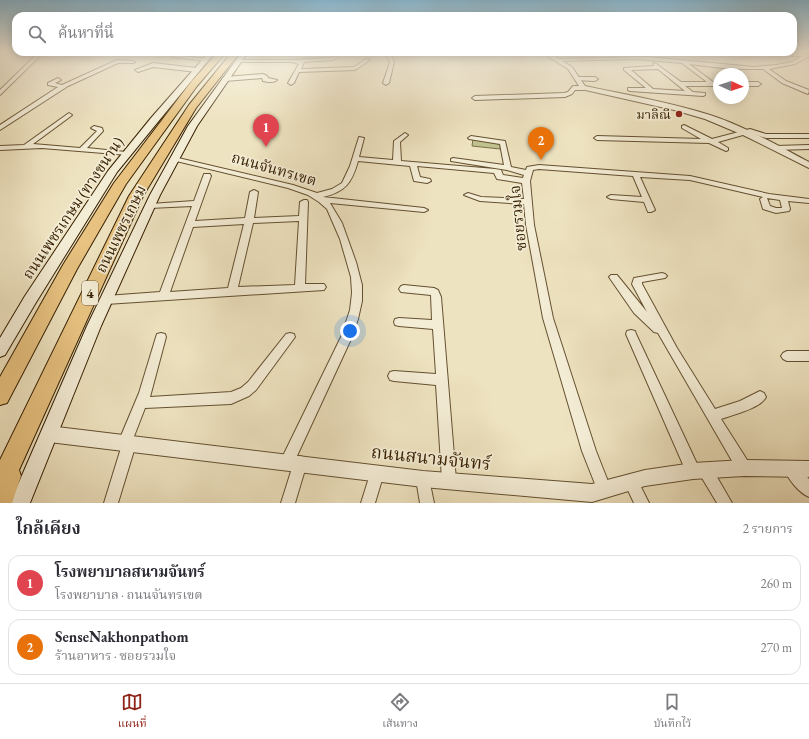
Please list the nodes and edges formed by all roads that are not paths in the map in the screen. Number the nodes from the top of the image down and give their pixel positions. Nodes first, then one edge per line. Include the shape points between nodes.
1 (19, 74) edge
2 (88, 74) edge
3 (192, 74) edge
4 (199, 74) edge
5 (222, 74) edge
6 (228, 74) edge
7 (295, 74) edge
8 (388, 74) edge
9 (573, 74) edge
10 (633, 74) edge
11 (668, 74) edge
12 (700, 74) edge
13 (773, 74) edge
14 (595, 78) dead end
15 (225, 79) junction
16 (58, 80) dead end
17 (274, 80) dead end
18 (576, 80) junction
19 (290, 83) dead end
20 (386, 83) dead end
21 (680, 84) junction
22 (712, 84) joint
23 (749, 84) edge
24 (758, 84) dead end
25 (64, 86) junction
26 (583, 88) junction
27 (630, 89) dead end
28 (651, 90) junction
29 (808, 92) edge
30 (0, 93) edge
31 (691, 93) junction
32 (703, 94) dead end
33 (475, 98) dead end
34 (172, 100) junction
35 (69, 115) dead end
36 (684, 127) dead end
37 (0, 128) edge
38 (94, 128) dead end
39 (744, 132) junction
40 (405, 135) dead end
41 (809, 136) edge
42 (361, 138) dead end
43 (472, 138) dead end
44 (596, 138) dead end
45 (711, 141) junction
46 (27, 146) junction
47 (809, 147) edge
48 (0, 148) edge
49 (775, 148) junction
50 (82, 149) junction
51 (726, 149) dead end
52 (126, 154) junction
53 (174, 159) junction
54 (355, 159) junction
55 (453, 160) dead end
56 (397, 163) junction
57 (413, 164) junction
58 (809, 165) edge
59 (508, 168) junction
60 (635, 173) junction
61 (207, 176) dead end
62 (527, 177) junction
63 (426, 181) dead end
64 (120, 183) junction
65 (254, 192) dead end
66 (468, 195) dead end
67 (611, 197) dead end
68 (319, 198) junction
69 (783, 198) junction
70 (764, 199) dead end
71 (647, 200) junction
72 (809, 201) edge
73 (304, 202) dead end
74 (528, 202) junction
75 (196, 203) junction
76 (150, 206) junction
77 (424, 210) dead end
78 (651, 210) dead end
79 (302, 218) junction
80 (249, 221) junction
81 (190, 224) junction
82 (662, 276) dead end
83 (614, 277) dead end
84 (300, 287) junction
85 (321, 287) dead end
86 (404, 289) dead end
87 (232, 291) junction
88 (164, 295) junction
89 (106, 300) junction
90 (399, 322) dead end
91 (438, 325) junction
92 (631, 334) dead end
93 (664, 334) junction
94 (161, 337) dead end
95 (290, 337) dead end
96 (0, 351) edge
97 (787, 356) dead end
98 (809, 356) edge
99 (394, 376) dead end
100 (441, 380) junction
101 (0, 396) edge
102 (760, 397) dead end
103 (141, 403) junction
104 (36, 410) junction
105 (712, 416) junction
106 (49, 434) junction
107 (127, 444) junction
108 (293, 462) junction
109 (744, 468) junction
110 (791, 468) junction
111 (809, 469) edge
112 (699, 471) junction
113 (378, 473) junction
114 (423, 479) junction
115 (449, 480) junction
116 (631, 482) junction
117 (0, 485) edge
118 (809, 490) edge
119 (597, 495) edge
120 (0, 502) edge
121 (20, 503) edge
122 (111, 503) edge
123 (288, 503) edge
124 (368, 503) edge
125 (427, 503) edge
126 (642, 503) edge
127 (725, 503) edge

1 - 30 street
2 - 25 street
3 - 34 main road, ถนนเพชรเกษม (ทางขนาน)
4 - 64 highway, ถนนเพชรเกษม / 4
5 - 104 highway, ถนนเพชรเกษม / 4 via 192,107 136,196
6 - 15 main road, 4
7 - 19 street
8 - 20 street
9 - 18 street
10 - 28 street
11 - 21 street
12 - 22 street
13 - 29 street
14 - 18 street
15 - 17 street via 263,76 265,80
15 - 53 main road, 4 via 199,115
16 - 25 street via 50,84
18 - 26 street
21 - 22 street
21 - 31 street
23 - 24 street
25 - 37 street
26 - 33 street via 573,88 565,95
26 - 39 street via 690,112
27 - 28 street
28 - 31 street
31 - 32 street
34 - 52 main road, ถนนเพชรเกษม (ทางขนาน)
34 - 64 highway
35 - 46 street
36 - 45 street
38 - 50 street via 100,132
39 - 41 street via 750,131 766,136
39 - 45 street
39 - 49 street
40 - 56 street via 397,141
42 - 54 street
43 - 59 street via 503,142
44 - 45 street
45 - 51 street
46 - 48 street
46 - 50 street
47 - 49 street
49 - 58 street
50 - 52 street
52 - 96 main road, ถนนเพชรเกษม (ทางขนาน) via 30,300
53 - 68 street, ถนนจันทรเขต via 289,187
53 - 76 main road, 4
54 - 56 street
54 - 68 street via 342,187
55 - 59 street
56 - 57 street
57 - 62 street via 494,171 498,172 500,177
57 - 63 street via 417,179
59 - 62 street
60 - 62 street, ซอยรวมใจ via 539,167 530,169
60 - 69 street, ซอยรวมใจ via 690,178
60 - 71 street
61 - 75 street
62 - 74 street, ซอยรวมใจ
64 - 101 highway, ถนนเพชรเกษม / 4
65 - 80 street
66 - 74 street via 480,199
67 - 71 street
68 - 77 street
68 - 108 street, ถนนจันทรเขต via 334,214 353,264 357,300 348,333
69 - 70 street via 786,209 782,211 766,207
69 - 72 street, ซอยรวมใจ
71 - 78 street
73 - 79 street
74 - 119 street, ซอยรวมใจ via 548,318 589,451
75 - 76 street
75 - 81 street
76 - 89 main road, 4
79 - 80 street
79 - 84 street
80 - 81 street
80 - 87 street
81 - 88 street
82 - 93 street via 640,279 637,280 637,284
83 - 93 street via 638,310
84 - 85 street
84 - 87 street
86 - 91 street via 435,293
87 - 88 street
88 - 89 street
89 - 106 main road, 4
90 - 91 street
91 - 100 street
92 - 112 street
93 - 105 street
94 - 103 street
95 - 103 street via 252,386 239,396
97 - 98 street
99 - 100 street
100 - 115 street
102 - 105 street via 743,406
103 - 107 street
104 - 117 highway, ถนนเพชรเกษม / 4
104 - 120 highway
105 - 109 street
106 - 107 street, ถนนสนามจันทร์
106 - 121 main road, 4
107 - 108 street, ถนนสนามจันทร์
107 - 122 street
108 - 113 street, ถนนสนามจันทร์
108 - 123 street, ถนนจันทรเขต
109 - 110 street, ถนนสนามจันทร์
109 - 112 street, ถนนสนามจันทร์
110 - 111 street, ถนนสนามจันทร์
110 - 118 street
112 - 116 street, ถนนสนามจันทร์
112 - 127 street
113 - 114 street, ถนนสนามจันทร์
113 - 124 street
114 - 115 street, ถนนสนามจันทร์
114 - 125 street
115 - 119 street, ถนนสนามจันทร์
116 - 119 street, ถนนสนามจันทร์
116 - 126 street

